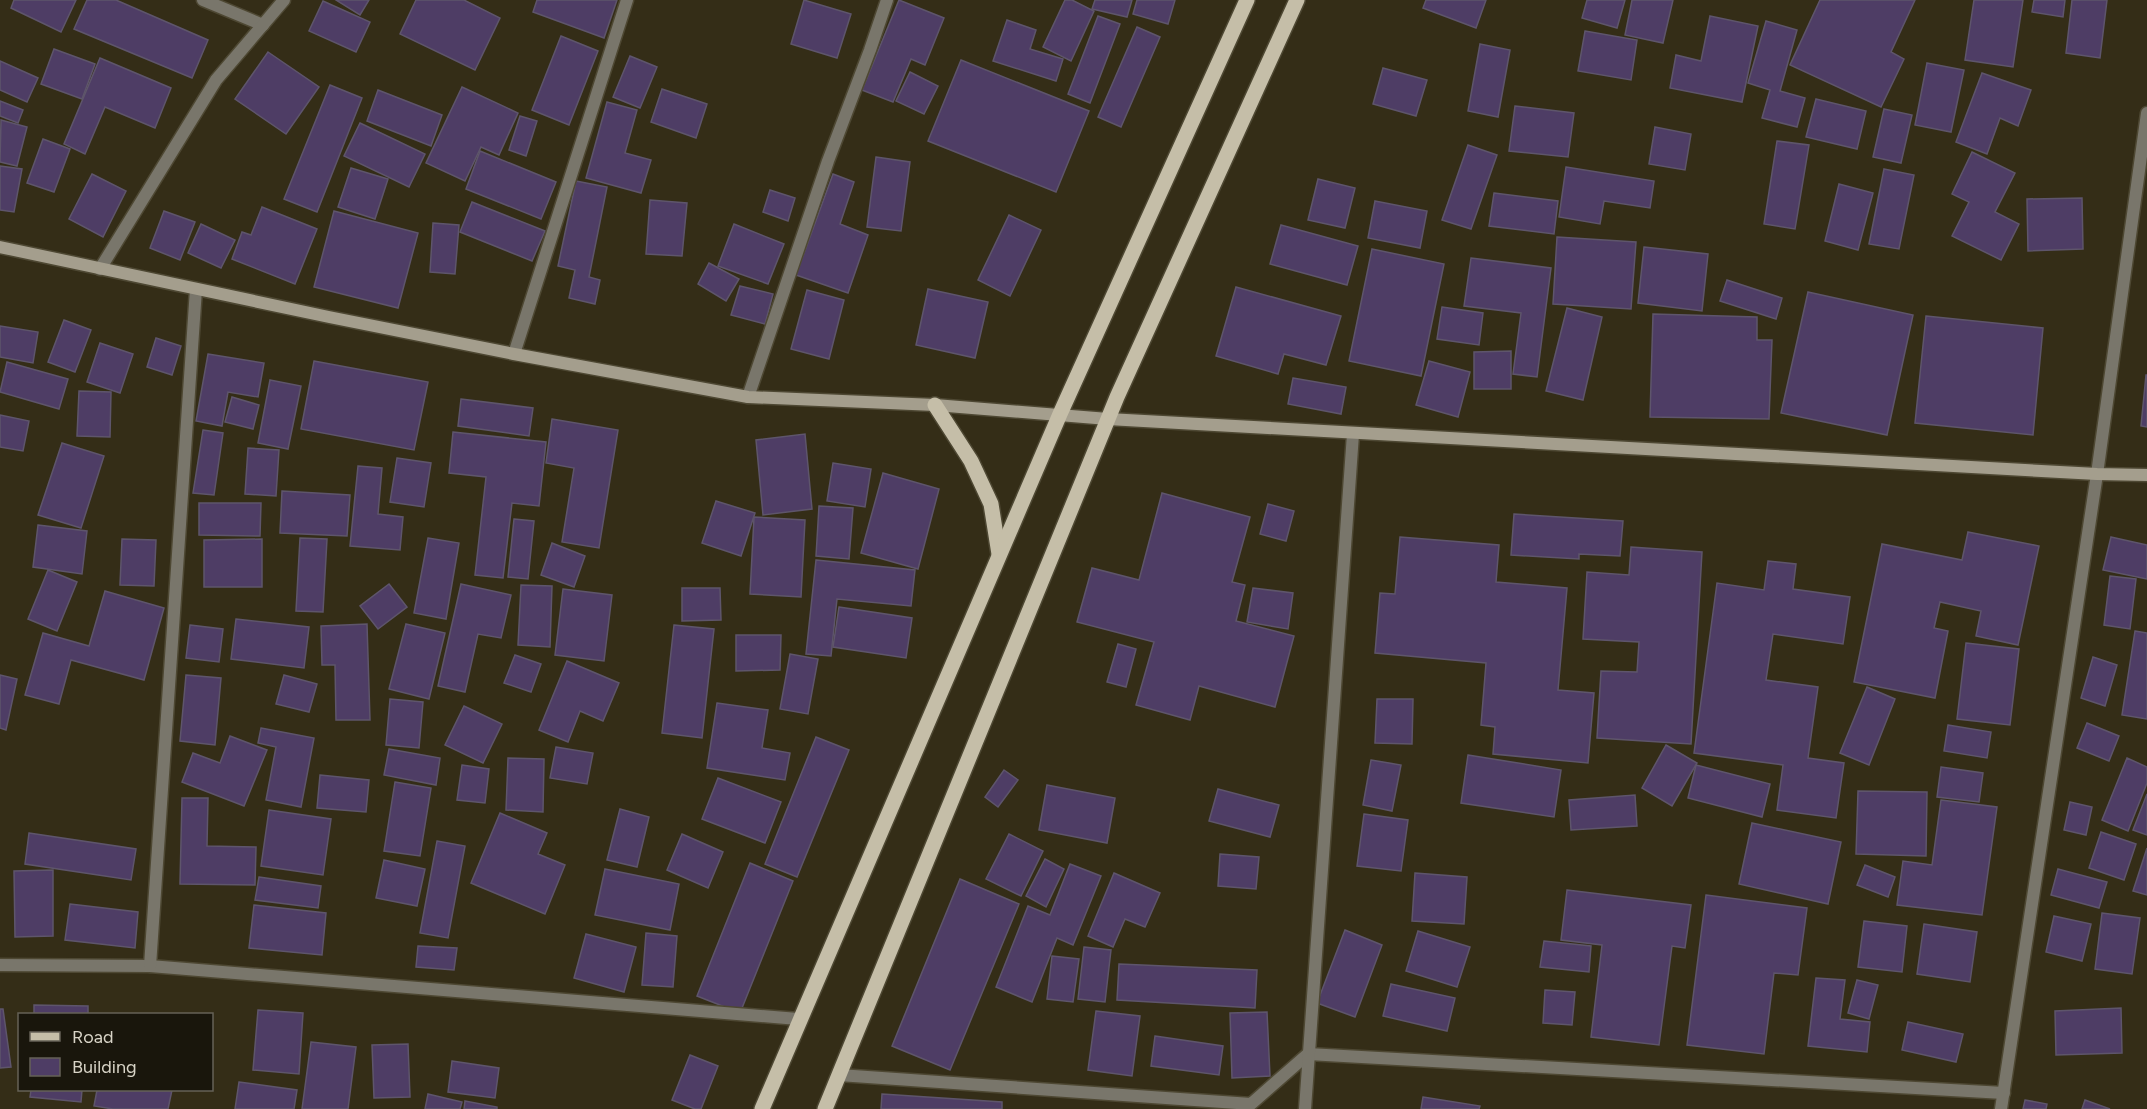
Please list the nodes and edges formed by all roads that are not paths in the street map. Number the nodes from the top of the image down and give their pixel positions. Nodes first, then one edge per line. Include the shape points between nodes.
1 (203, 0) edge
2 (284, 0) edge
3 (627, 0) edge
4 (887, 0) edge
5 (1247, 0) edge
6 (1297, 0) edge
7 (262, 25) junction
8 (2147, 113) edge
9 (0, 247) edge
10 (100, 269) junction
11 (196, 289) junction
12 (514, 354) junction
13 (748, 397) junction
14 (935, 405) junction
15 (1060, 414) junction
16 (1108, 419) junction
17 (1353, 434) junction
18 (2097, 474) junction
19 (2147, 475) edge
20 (999, 554) junction
21 (0, 965) edge
22 (150, 966) junction
23 (798, 1019) junction
24 (1308, 1054) junction
25 (839, 1075) junction
26 (2004, 1092) junction
27 (762, 1109) edge
28 (825, 1109) edge
29 (1305, 1109) edge
30 (2001, 1109) edge

1 - 7 street
2 - 7 street
3 - 12 street
4 - 13 street
5 - 15 main road
6 - 16 main road
7 - 10 street via 216,80
8 - 18 street
9 - 10 main road
10 - 11 main road
11 - 12 main road
11 - 22 street
12 - 13 main road
13 - 14 main road
14 - 15 main road
14 - 20 main road via 971,461 991,504
15 - 16 main road
15 - 20 main road
16 - 17 main road
16 - 25 main road
17 - 18 main road
17 - 24 street
18 - 19 main road
18 - 26 street
20 - 23 main road
21 - 22 street
22 - 23 street
23 - 27 main road
24 - 25 street via 1251,1104
24 - 26 street
24 - 29 street
25 - 28 main road
26 - 30 street

